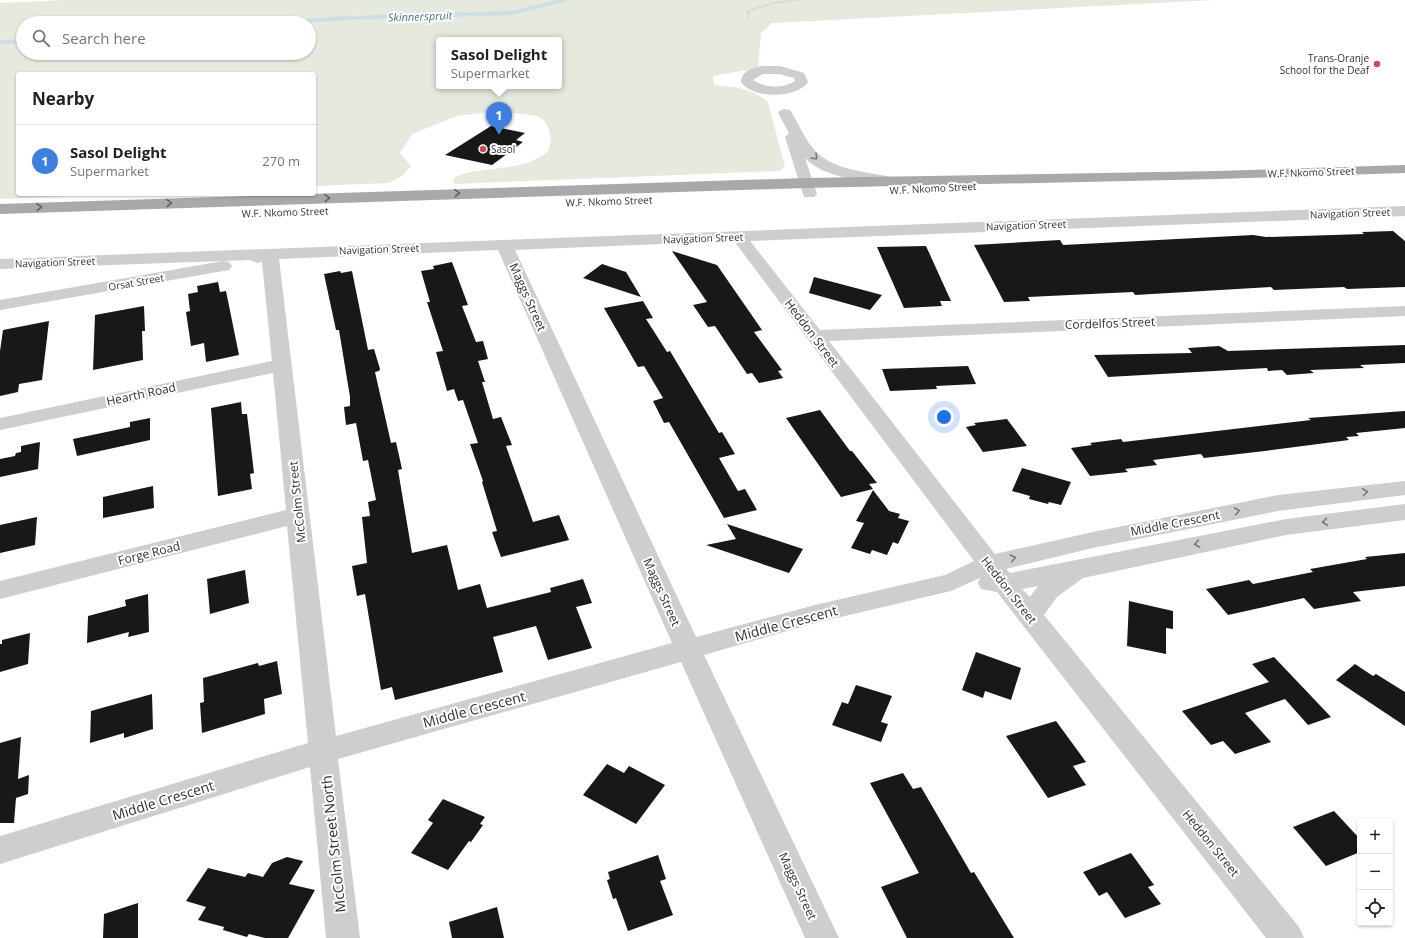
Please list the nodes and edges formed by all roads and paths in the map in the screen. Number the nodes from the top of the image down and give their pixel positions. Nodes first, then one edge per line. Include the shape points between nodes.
1 (799, 0) edge
2 (748, 17) dead end
3 (793, 88) junction
4 (763, 89) junction
5 (783, 108) junction
6 (1405, 169) edge
7 (1217, 175) junction
8 (891, 181) junction
9 (808, 188) junction
10 (0, 209) edge
11 (1405, 211) edge
12 (0, 222) edge
13 (738, 236) junction
14 (504, 244) junction
15 (270, 253) junction
16 (0, 264) edge
17 (0, 305) edge
18 (1405, 311) edge
19 (814, 336) junction
20 (281, 365) junction
21 (0, 424) edge
22 (1405, 488) edge
23 (1405, 512) edge
24 (299, 516) junction
25 (1077, 570) junction
26 (996, 574) junction
27 (0, 590) edge
28 (1030, 615) junction
29 (688, 650) junction
30 (324, 751) junction
31 (0, 850) edge
32 (343, 938) edge
33 (822, 938) edge
34 (1287, 938) edge

1 - 2 path via 759,5 748,11
3 - 4 street
3 - 4 street via 799,85 802,79 788,71 762,70 749,75 747,78 751,85
3 - 5 street
4 - 5 street
5 -> 8 street via 817,161 851,173
5 - 9 street
6 - 7 main road, W.F. Nkomo Street
7 - 8 main road, W.F. Nkomo Street
7 - 9 main road, W.F. Nkomo Street
8 - 9 main road, W.F. Nkomo Street
10 -> 9 main road, W.F. Nkomo Street
9 - 12 main road, W.F. Nkomo Street
11 - 13 street, Navigation Street
13 - 14 street, Navigation Street
13 - 19 street, Heddon Street
14 - 15 street, Navigation Street
14 - 29 street, Maggs Street
15 - 16 street, Navigation Street
15 - 17 street, Orsat Street via 246,262
15 - 20 street, McColm Street
18 - 19 street, Cordelfos Street
19 - 26 street, Heddon Street
20 - 21 street, Hearth Road
20 - 24 street, McColm Street
26 -> 22 street, Middle Crescent via 1094,540 1278,503
23 -> 25 street, Middle Crescent via 1286,527
24 - 27 street, Forge Road
24 - 30 street, McColm Street
25 - 26 street, Middle Crescent
25 - 28 street via 1048,591
26 - 28 street, Heddon Street
26 - 29 street, Middle Crescent via 815,614
28 - 34 street, Heddon Street
29 - 30 street, Middle Crescent
29 - 33 street, Maggs Street
30 - 31 street, Middle Crescent
30 - 32 street, McColm Street North

